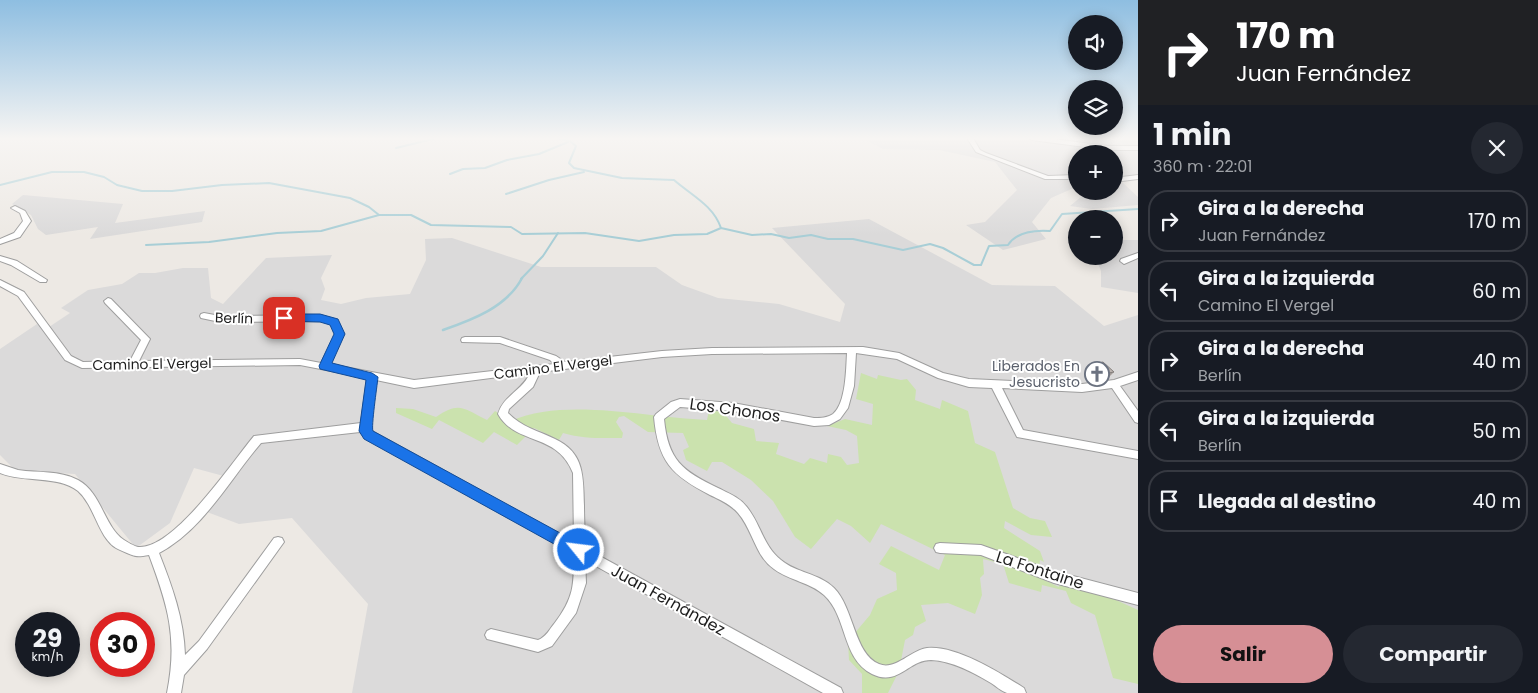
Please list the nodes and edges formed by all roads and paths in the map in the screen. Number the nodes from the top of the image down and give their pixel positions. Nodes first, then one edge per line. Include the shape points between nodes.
1 (1026, 170) edge
2 (1138, 177) edge
3 (1068, 178) edge
4 (1123, 179) edge
5 (15, 208) dead end
6 (0, 242) edge
7 (1138, 255) edge
8 (0, 258) edge
9 (1124, 261) dead end
10 (42, 280) dead end
11 (0, 283) edge
12 (108, 301) dead end
13 (204, 316) dead end
14 (465, 340) dead end
15 (852, 350) junction
16 (132, 364) junction
17 (324, 366) junction
18 (564, 366) junction
19 (538, 369) junction
20 (1138, 376) edge
21 (372, 377) junction
22 (995, 384) junction
23 (1114, 384) junction
24 (1138, 419) edge
25 (365, 427) junction
26 (1138, 455) edge
27 (0, 468) edge
28 (278, 542) dead end
29 (940, 548) dead end
30 (152, 549) junction
31 (579, 550) junction
32 (1138, 599) edge
33 (491, 635) dead end
34 (180, 670) junction
35 (174, 693) edge
36 (836, 693) edge
37 (1019, 693) edge

1 - 3 street via 1056,179
2 - 4 street
5 - 6 street via 23,212 27,221 17,234
7 - 9 street
8 - 10 street
11 - 16 street, Camino El Vergel via 21,294 74,362
12 - 16 street via 146,340
13 - 17 street, Berlín via 220,319 320,318 334,322 340,334
14 - 18 street via 500,340 553,358
15 - 18 street, Camino El Vergel via 712,350
15 - 22 street, Camino El Vergel via 884,352 950,379
15 - 37 street, Los Chonos via 844,408 829,421 814,422 733,407 680,403 659,417 666,453 678,471 742,508 772,560 783,568 812,578 830,591 846,617 860,659 868,666 886,673 893,672 913,658 939,655 985,672
16 - 17 street, Camino El Vergel via 300,362
17 - 21 street, Camino El Vergel
18 - 19 street, Camino El Vergel
19 - 21 street, Camino El Vergel via 423,384
19 - 31 street via 530,384 506,407 504,414 512,423 560,447 574,458 578,473
20 - 23 street, Camino El Vergel
21 - 25 street
22 - 23 street, Camino El Vergel via 1082,388
22 - 26 street via 1020,434
23 - 24 street
25 - 30 street via 258,439 186,528 165,544
25 - 31 street, Juan Fernández via 369,435
27 - 30 street via 15,474 50,476 74,483 88,495 117,542 132,552
28 - 34 street via 203,645
29 - 32 street, La Fontaine via 981,550 1054,577
30 - 34 street via 176,616
31 - 33 street via 581,566 577,597 570,613 548,642 538,646
31 - 36 street, Juan Fernández
34 - 35 street

